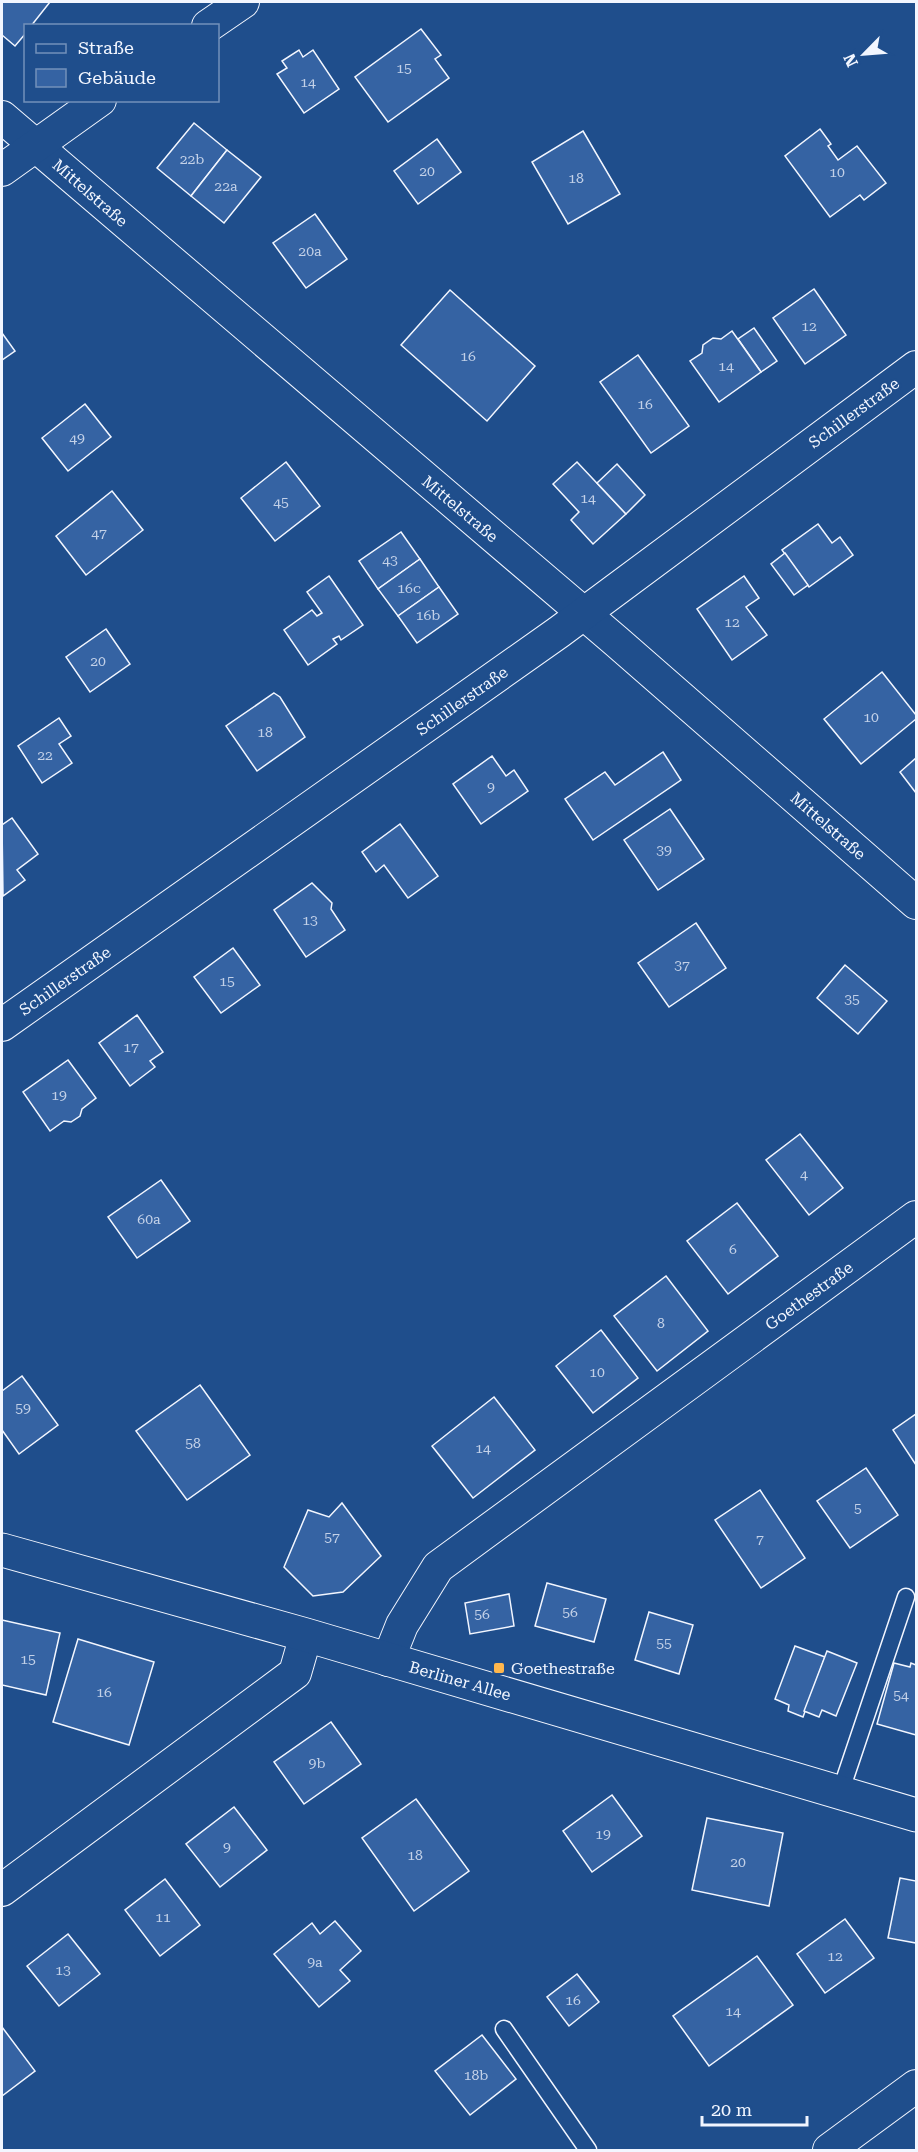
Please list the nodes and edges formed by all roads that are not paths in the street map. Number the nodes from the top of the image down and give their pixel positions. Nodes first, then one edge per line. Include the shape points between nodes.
1 (243, 2) edge
2 (211, 24) edge
3 (97, 102) edge
4 (2, 117) edge
5 (35, 146) junction
6 (2, 170) edge
7 (916, 367) edge
8 (583, 614) junction
9 (916, 903) edge
10 (2, 1025) edge
11 (916, 1217) edge
12 (2, 1550) edge
13 (906, 1597) dead end
14 (306, 1635) junction
15 (388, 1660) junction
16 (840, 1793) junction
17 (916, 1815) edge
18 (2, 1890) edge
19 (504, 2029) dead end
20 (916, 2086) edge
21 (588, 2151) edge
22 (829, 2151) edge

1 - 2 street
3 - 5 street
4 - 5 street, Mittelstraße
5 - 6 street
5 - 8 street, Mittelstraße
7 - 8 street, Schillerstraße
8 - 9 street, Mittelstraße
8 - 10 street, Schillerstraße
11 - 15 street, Goethestraße via 438,1567 402,1625
12 - 14 street, Berliner Allee
13 - 16 lane
14 - 15 street, Berliner Allee
14 - 18 street via 295,1673
15 - 16 street, Berliner Allee
16 - 17 street, Berliner Allee
19 - 21 lane
20 - 22 street

